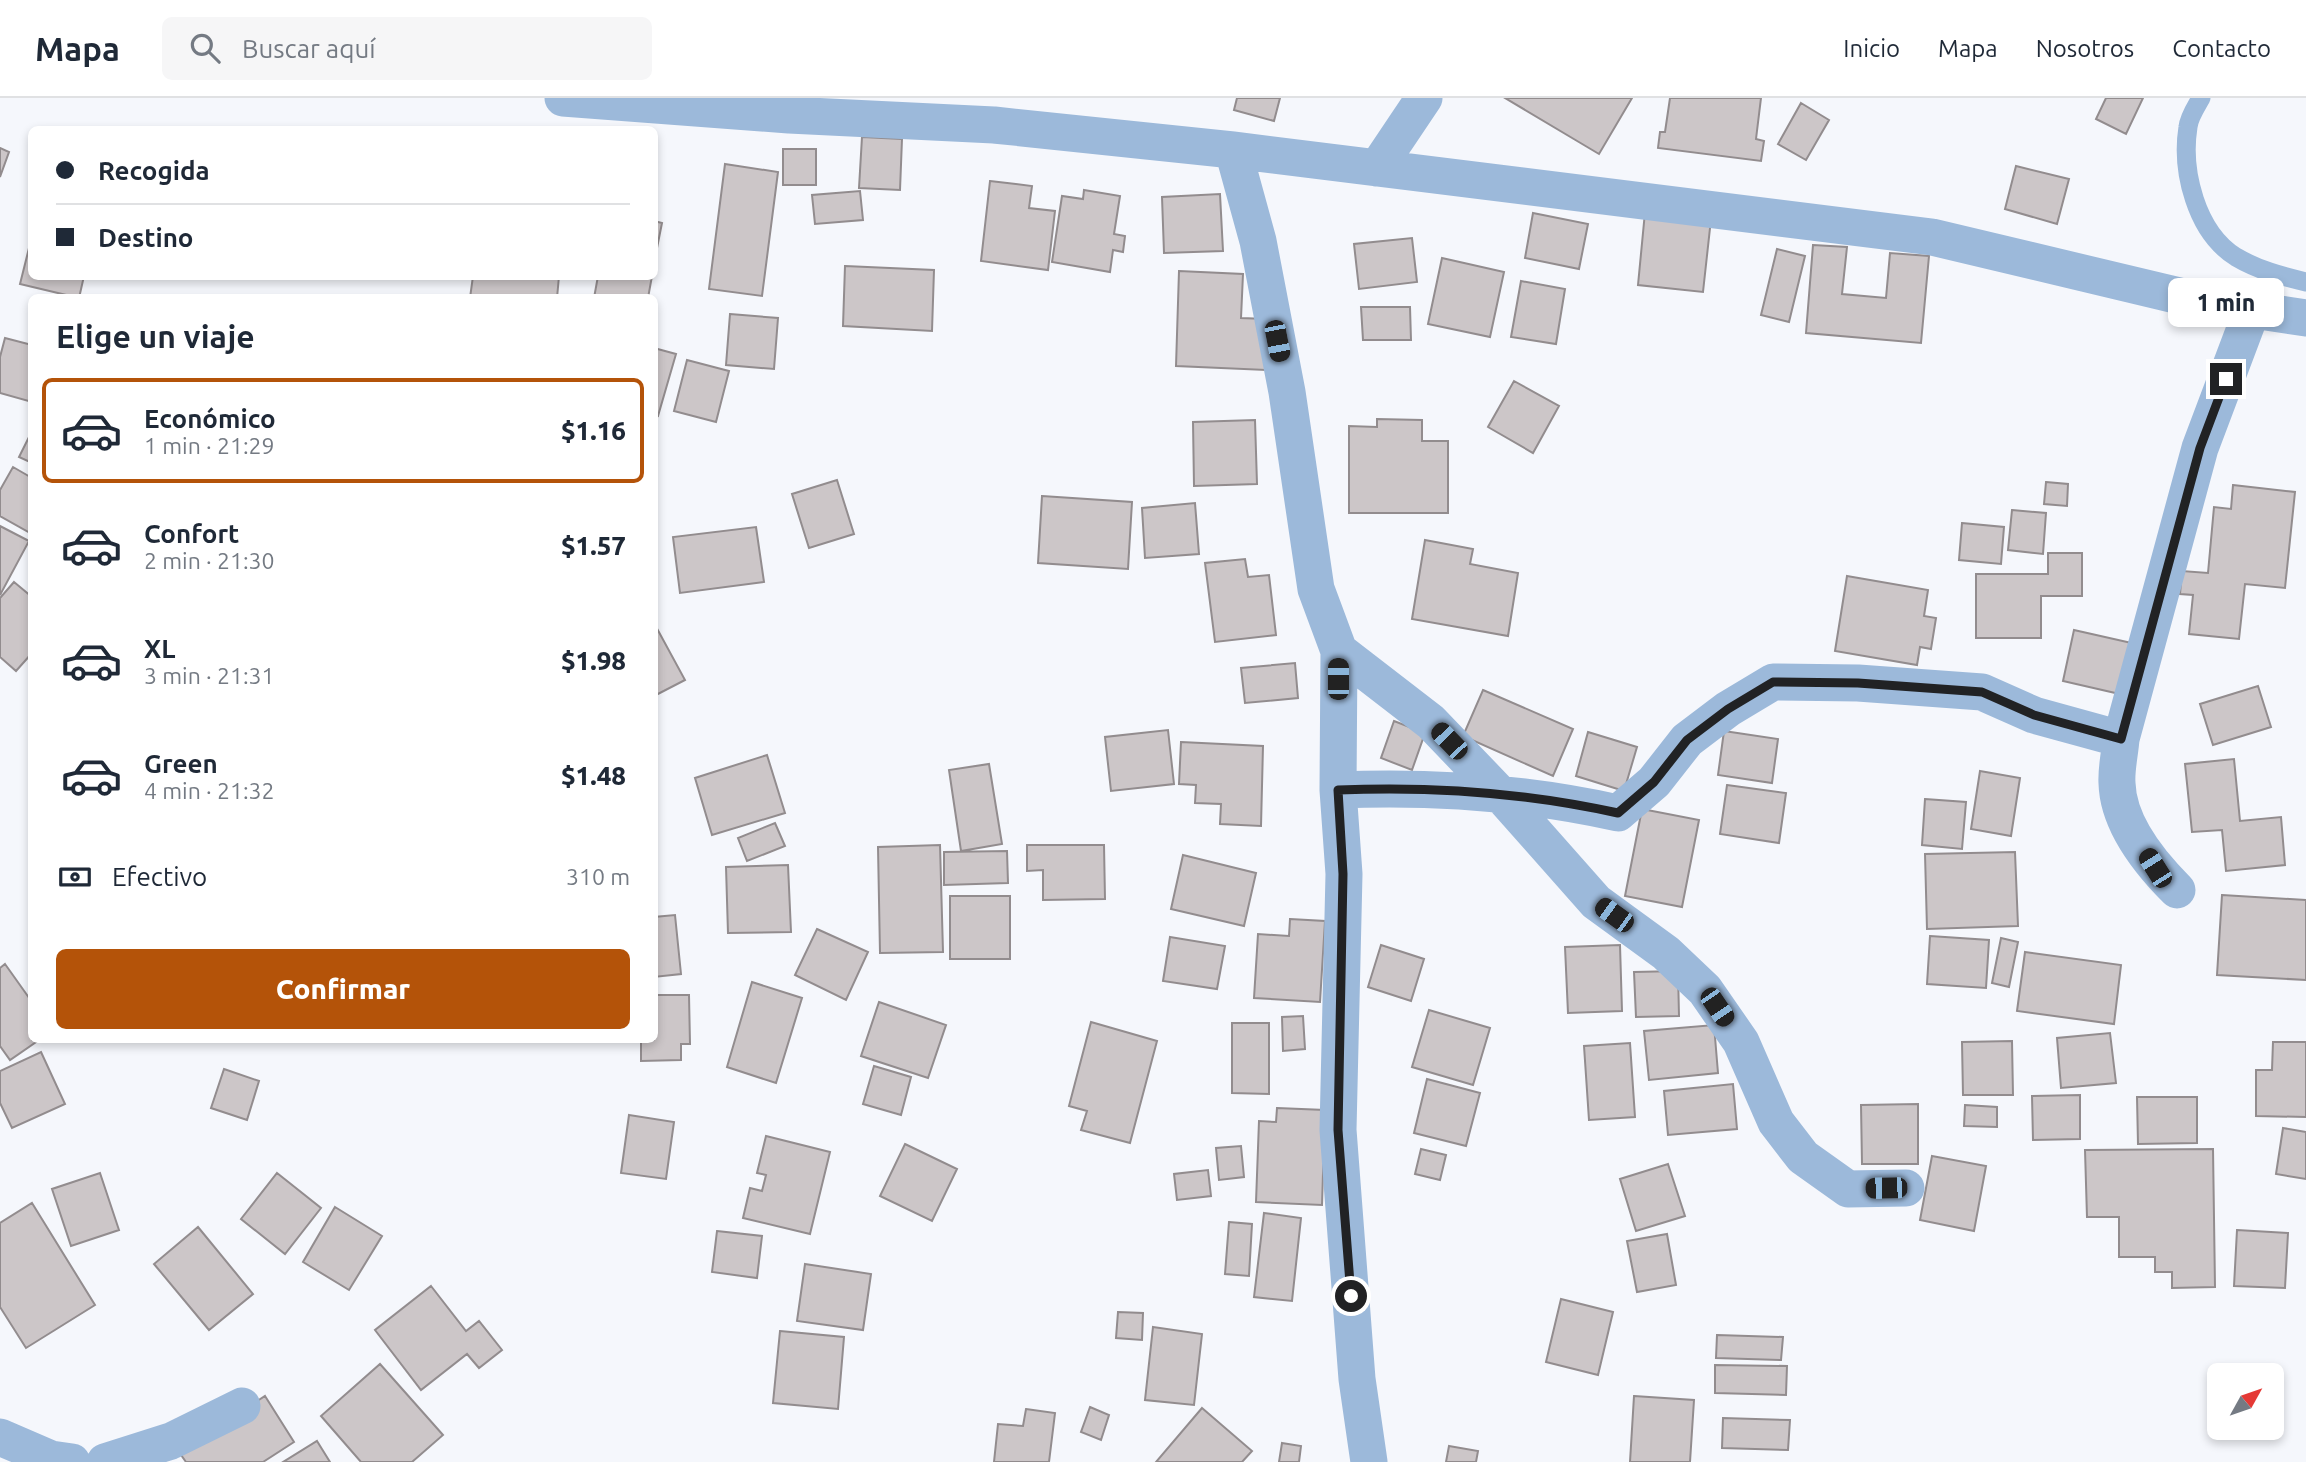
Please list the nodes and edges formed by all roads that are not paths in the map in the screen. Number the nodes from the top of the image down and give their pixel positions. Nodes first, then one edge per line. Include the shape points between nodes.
1 (563, 98) edge
2 (1424, 98) edge
3 (2201, 98) edge
4 (788, 107) edge
5 (1233, 150) junction
6 (1377, 168) junction
7 (2306, 282) edge
8 (2252, 310) junction
9 (2306, 318) edge
10 (1339, 651) junction
11 (2121, 739) junction
12 (1338, 790) junction
13 (1503, 797) junction
14 (2177, 891) dead end
15 (1906, 1188) dead end
16 (242, 1406) dead end
17 (0, 1437) edge
18 (72, 1462) edge
19 (104, 1462) edge
20 (1369, 1462) edge

1 - 4 street
2 - 6 street
3 - 7 lane via 2188,125 2186,158 2190,188 2210,231 2234,256 2272,274
4 - 5 street
5 - 6 street
5 - 10 street via 1258,241 1287,392 1316,589
6 - 8 street via 1933,237
8 - 9 street
8 - 11 street via 2200,448
10 - 12 street
10 - 13 street via 1431,722
11 - 13 street via 2034,715 1982,692 1773,682 1687,740 1654,782 1618,813
11 - 14 street via 2117,784 2123,814 2155,868
12 - 13 street via 1415,787
12 - 20 street via 1343,874 1338,1130 1357,1379
13 - 15 street via 1596,902 1666,953 1706,990 1741,1042 1776,1122 1803,1157 1848,1189
16 - 19 street via 172,1441
17 - 18 street via 51,1459

